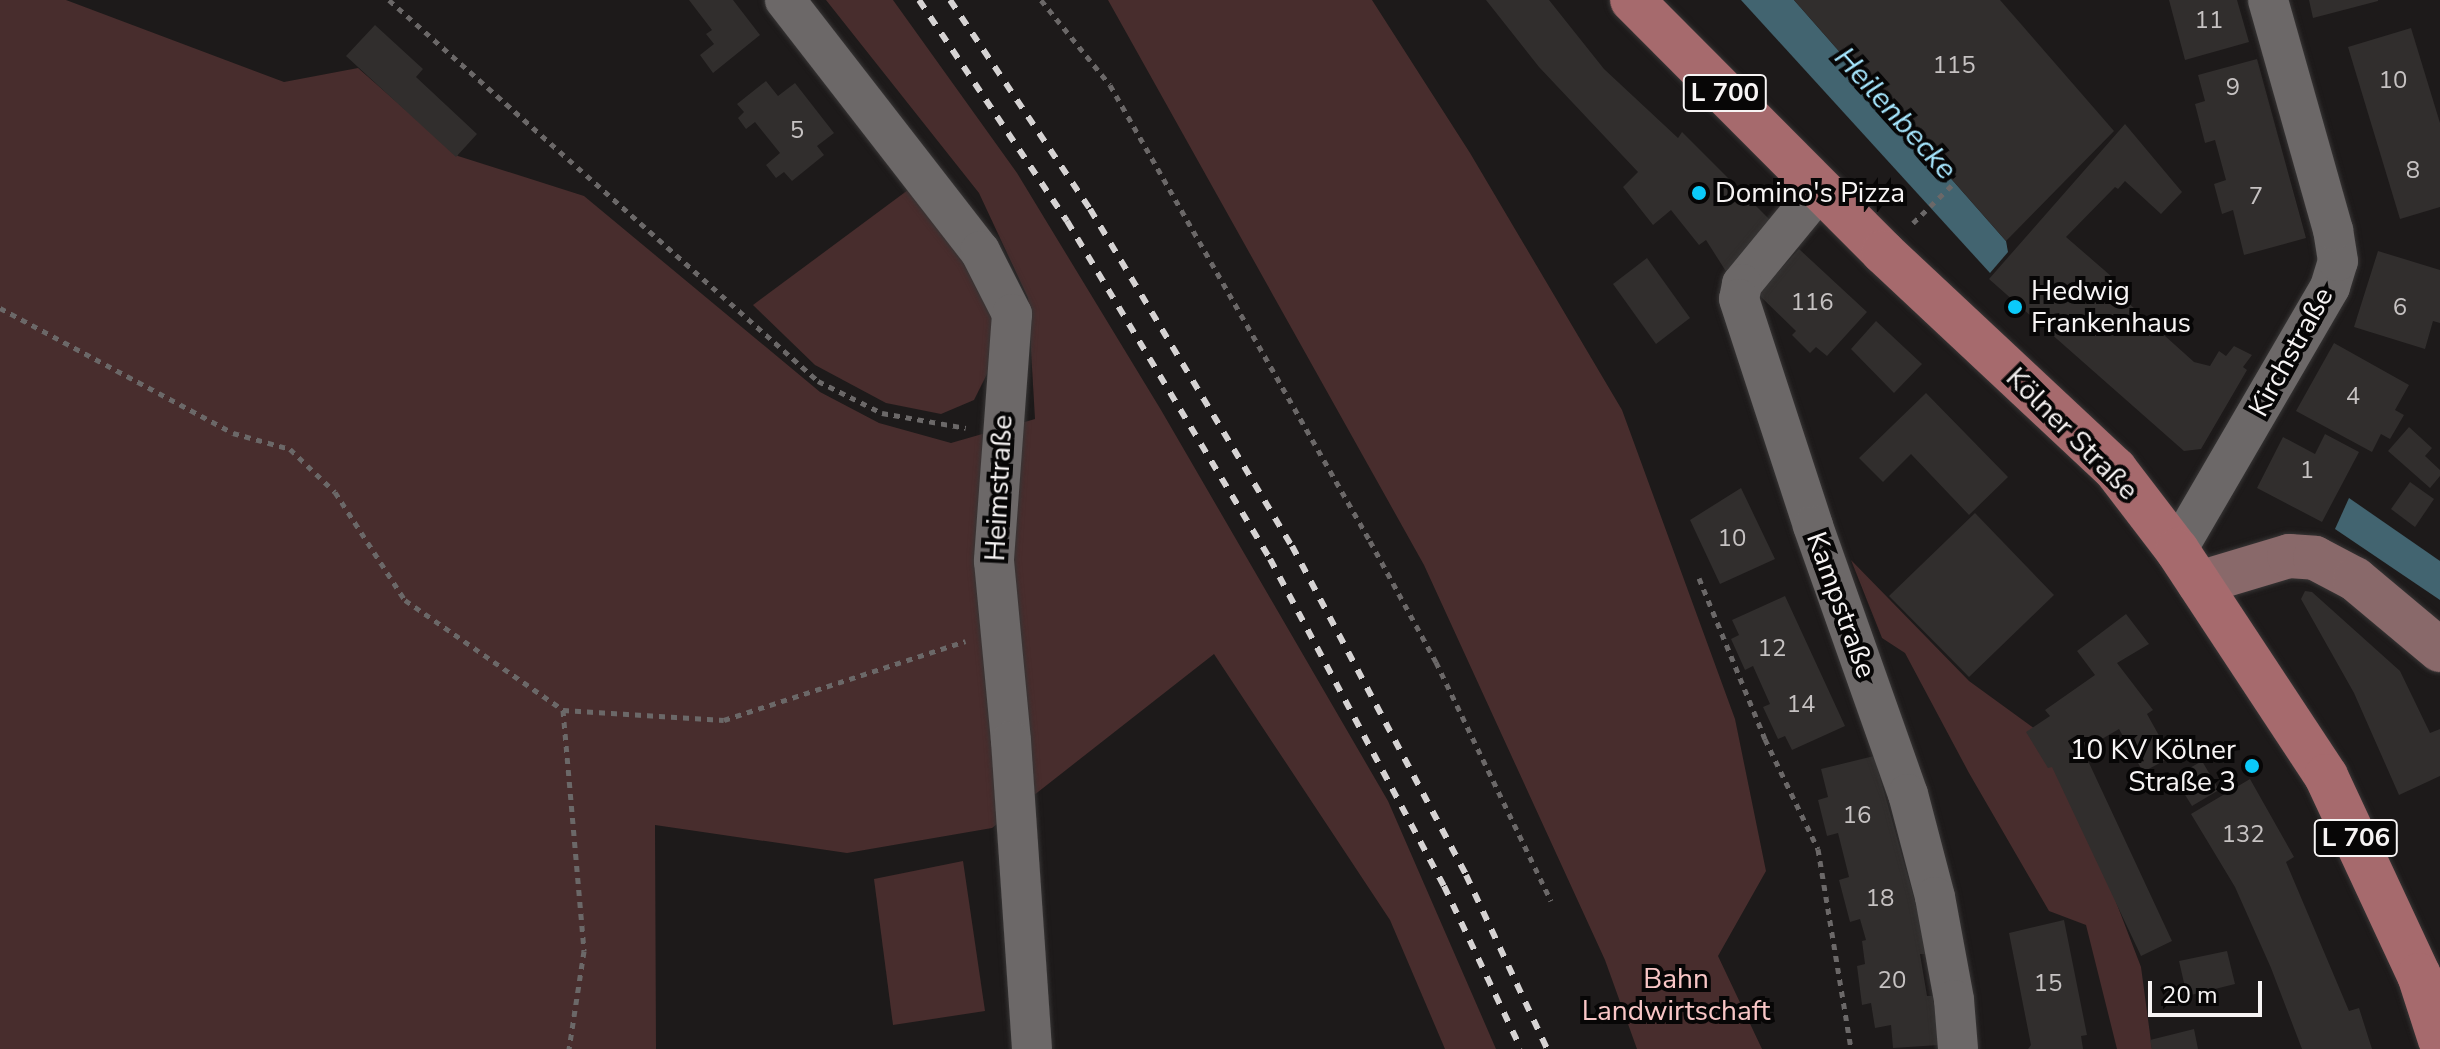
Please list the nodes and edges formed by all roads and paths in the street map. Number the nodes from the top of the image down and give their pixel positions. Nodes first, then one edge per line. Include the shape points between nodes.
1 (389, 0) edge
2 (785, 0) edge
3 (1041, 0) edge
4 (1632, 0) edge
5 (2268, 0) edge
6 (1954, 183) dead end
7 (1820, 189) junction
8 (1921, 215) dead end
9 (0, 308) edge
10 (1002, 416) junction
11 (2188, 566) junction
12 (1699, 578) dead end
13 (1001, 637) junction
14 (2440, 650) edge
15 (563, 710) junction
16 (1551, 901) dead end
17 (2440, 1040) edge
18 (569, 1049) edge
19 (1032, 1049) edge
20 (1851, 1049) edge
21 (1958, 1049) edge

1 - 10 path via 818,381 882,413 944,426 976,429
2 - 10 street, Heimstraße via 980,251 1012,314
3 - 16 path via 1110,85 1362,527 1436,662
4 - 7 main road, Kölner Straße / L 700
5 - 11 street, Kirchstraße via 2338,261 2330,287
6 - 8 path
7 - 11 main road, Kölner Straße / L 700 via 2115,469
7 - 21 street, Kampstraße via 1742,284 1739,299 1908,794 1935,897
9 - 15 path via 233,433 290,449 335,492 405,600
10 - 13 street, Heimstraße via 994,561
11 - 14 main road via 2315,558 2355,579
11 - 17 main road, Kölner Straße / L 706 via 2326,776 2419,975
12 - 20 path via 1765,739 1818,849
13 - 15 path via 955,642 724,720
13 - 19 street, Heimstraße
15 - 18 path via 584,951

